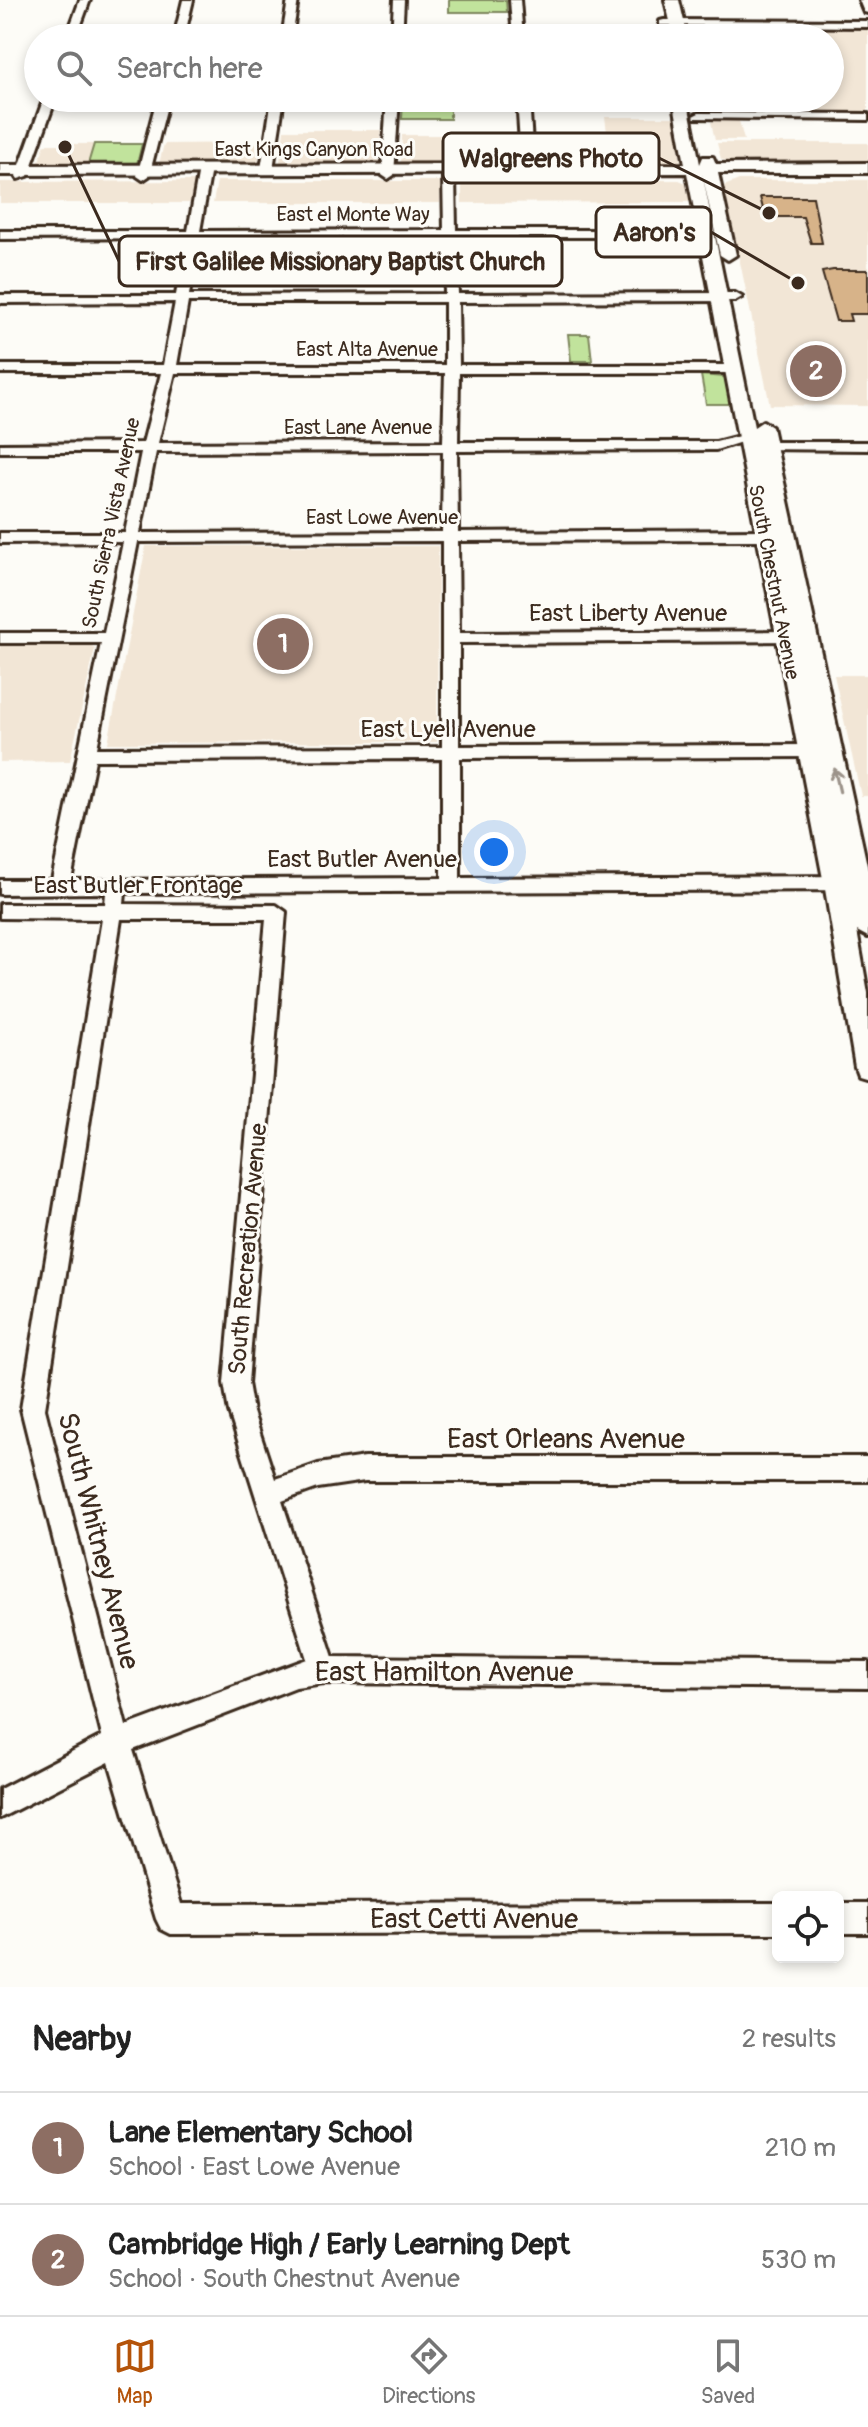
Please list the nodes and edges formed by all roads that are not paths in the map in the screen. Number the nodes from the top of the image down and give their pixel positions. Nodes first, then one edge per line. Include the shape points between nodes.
1 (85, 0) edge
2 (188, 0) edge
3 (293, 0) edge
4 (399, 0) edge
5 (515, 0) edge
6 (659, 0) edge
7 (672, 0) edge
8 (864, 0) edge
9 (868, 10) edge
10 (671, 23) junction
11 (76, 24) edge
12 (182, 24) edge
13 (289, 24) edge
14 (398, 24) edge
15 (517, 24) edge
16 (868, 24) edge
17 (45, 112) edge
18 (159, 112) edge
19 (276, 112) edge
20 (392, 112) edge
21 (524, 112) edge
22 (682, 112) edge
23 (698, 112) edge
24 (699, 116) junction
25 (868, 117) edge
26 (868, 168) edge
27 (267, 169) junction
28 (0, 170) edge
29 (528, 171) junction
30 (693, 171) junction
31 (710, 171) junction
32 (388, 172) junction
33 (24, 173) junction
34 (144, 173) junction
35 (204, 173) junction
36 (868, 175) edge
37 (0, 176) edge
38 (449, 176) junction
39 (705, 233) junction
40 (193, 234) junction
41 (450, 234) junction
42 (0, 235) edge
43 (730, 267) junction
44 (727, 297) junction
45 (181, 298) junction
46 (0, 299) edge
47 (453, 299) junction
48 (0, 369) edge
49 (453, 369) junction
50 (734, 369) junction
51 (169, 370) junction
52 (868, 446) edge
53 (149, 447) junction
54 (450, 447) junction
55 (753, 447) junction
56 (0, 448) edge
57 (759, 509) junction
58 (764, 535) junction
59 (451, 536) junction
60 (0, 538) edge
61 (133, 538) junction
62 (789, 561) junction
63 (795, 636) junction
64 (0, 638) edge
65 (110, 638) junction
66 (451, 638) junction
67 (809, 751) junction
68 (451, 753) junction
69 (87, 754) junction
70 (854, 883) edge
71 (310, 885) junction
72 (451, 885) junction
73 (60, 886) junction
74 (117, 886) junction
75 (0, 887) edge
76 (113, 910) junction
77 (0, 911) edge
78 (276, 912) junction
79 (868, 928) edge
80 (868, 1067) edge
81 (868, 1469) edge
82 (268, 1494) junction
83 (324, 1670) junction
84 (868, 1675) edge
85 (117, 1743) junction
86 (0, 1804) edge
87 (772, 1918) edge
88 (844, 1918) edge
89 (868, 1918) edge
90 (171, 1919) joint

1 - 11 street
2 - 12 street
3 - 13 street
4 - 14 street
5 - 15 street
6 - 10 main road
7 - 10 main road
8 - 9 street
10 - 16 street
17 - 33 street
18 - 34 street
19 - 27 street
20 - 32 street
21 - 29 street
22 - 30 main road, South Chestnut Avenue
23 - 24 main road, South Chestnut Avenue
24 - 25 street
24 - 31 main road, South Chestnut Avenue
26 - 31 main road, East Kings Canyon Road
27 - 32 main road, East Kings Canyon Road
27 - 35 main road, East Kings Canyon Road
28 - 33 main road, East Kings Canyon Road
29 - 30 main road, East Kings Canyon Road
29 - 32 main road, East Kings Canyon Road
29 - 38 main road, East Kings Canyon Road
30 - 31 main road, East Kings Canyon Road
30 - 39 main road, South Chestnut Avenue
31 - 36 main road, East Kings Canyon Road
31 - 43 main road, South Chestnut Avenue
32 - 35 main road, East Kings Canyon Road
32 - 38 main road, East Kings Canyon Road
33 - 34 main road, East Kings Canyon Road
33 - 37 main road, East Kings Canyon Road
34 - 35 main road, East Kings Canyon Road
35 - 40 street, South Sierra Vista Avenue
38 - 41 street
39 - 41 street, East el Monte Way
39 - 43 main road via 714,239 720,262
39 - 44 main road, South Chestnut Avenue
40 - 41 street, East el Monte Way
40 - 42 street, East el Monte Way
40 - 45 street, South Sierra Vista Avenue
41 - 47 street
43 - 44 main road, South Chestnut Avenue
44 - 47 street
44 - 50 main road, South Chestnut Avenue
44 - 55 main road, South Chestnut Avenue
45 - 46 street
45 - 47 street
45 - 51 street, South Sierra Vista Avenue
47 - 49 street
48 - 51 street, East Alta Avenue
49 - 50 street, East Alta Avenue
49 - 51 street, East Alta Avenue
49 - 54 street
50 - 55 main road, South Chestnut Avenue
51 - 53 street, South Sierra Vista Avenue
52 - 55 street, East Lane Avenue
53 - 54 street, East Lane Avenue
53 - 56 street, East Lane Avenue
53 - 61 street, South Sierra Vista Avenue
54 - 55 street, East Lane Avenue
54 - 59 street
55 - 57 main road, South Chestnut Avenue
55 - 62 main road, South Chestnut Avenue
57 - 58 main road, South Chestnut Avenue
57 - 62 main road via 768,512 778,555
58 - 59 street, East Lowe Avenue
58 - 63 main road, South Chestnut Avenue
59 - 61 street, East Lowe Avenue
59 - 66 street
60 - 61 street, East Lowe Avenue
61 - 65 street, South Sierra Vista Avenue
62 - 63 main road, South Chestnut Avenue
63 - 66 street, East Liberty Avenue
63 - 67 main road, South Chestnut Avenue
70 -> 63 main road, South Chestnut Avenue
64 - 65 street
65 - 69 street, South Sierra Vista Avenue
66 - 68 street
67 - 68 street, East Lyell Avenue
67 - 70 main road, South Chestnut Avenue
68 - 69 street, East Lyell Avenue
68 - 72 street
69 - 73 street, South Sierra Vista Avenue
70 - 72 street, East Butler Avenue
70 - 79 main road, South Chestnut Avenue
70 - 80 main road, South Chestnut Avenue
71 - 72 street, East Butler Avenue
71 - 74 street, East Butler Avenue
71 - 78 street
73 - 74 street, East Butler Avenue
73 - 75 street, East Butler Avenue
74 - 76 street, South Whitney Avenue
76 - 77 street, East Butler Frontage
76 - 78 street, East Butler Frontage
76 - 85 street, South Whitney Avenue via 33,1409
78 - 82 street, South Recreation Avenue via 236,1383
81 - 82 street, East Orleans Avenue via 365,1469 318,1476
82 - 83 street, South Recreation Avenue
83 - 84 street, East Hamilton Avenue
83 - 85 street, East Hamilton Avenue via 296,1674
85 - 86 street, East Hamilton Avenue
85 - 90 street, South Whitney Avenue
87 - 90 street, East Cetti Avenue
88 - 89 street

